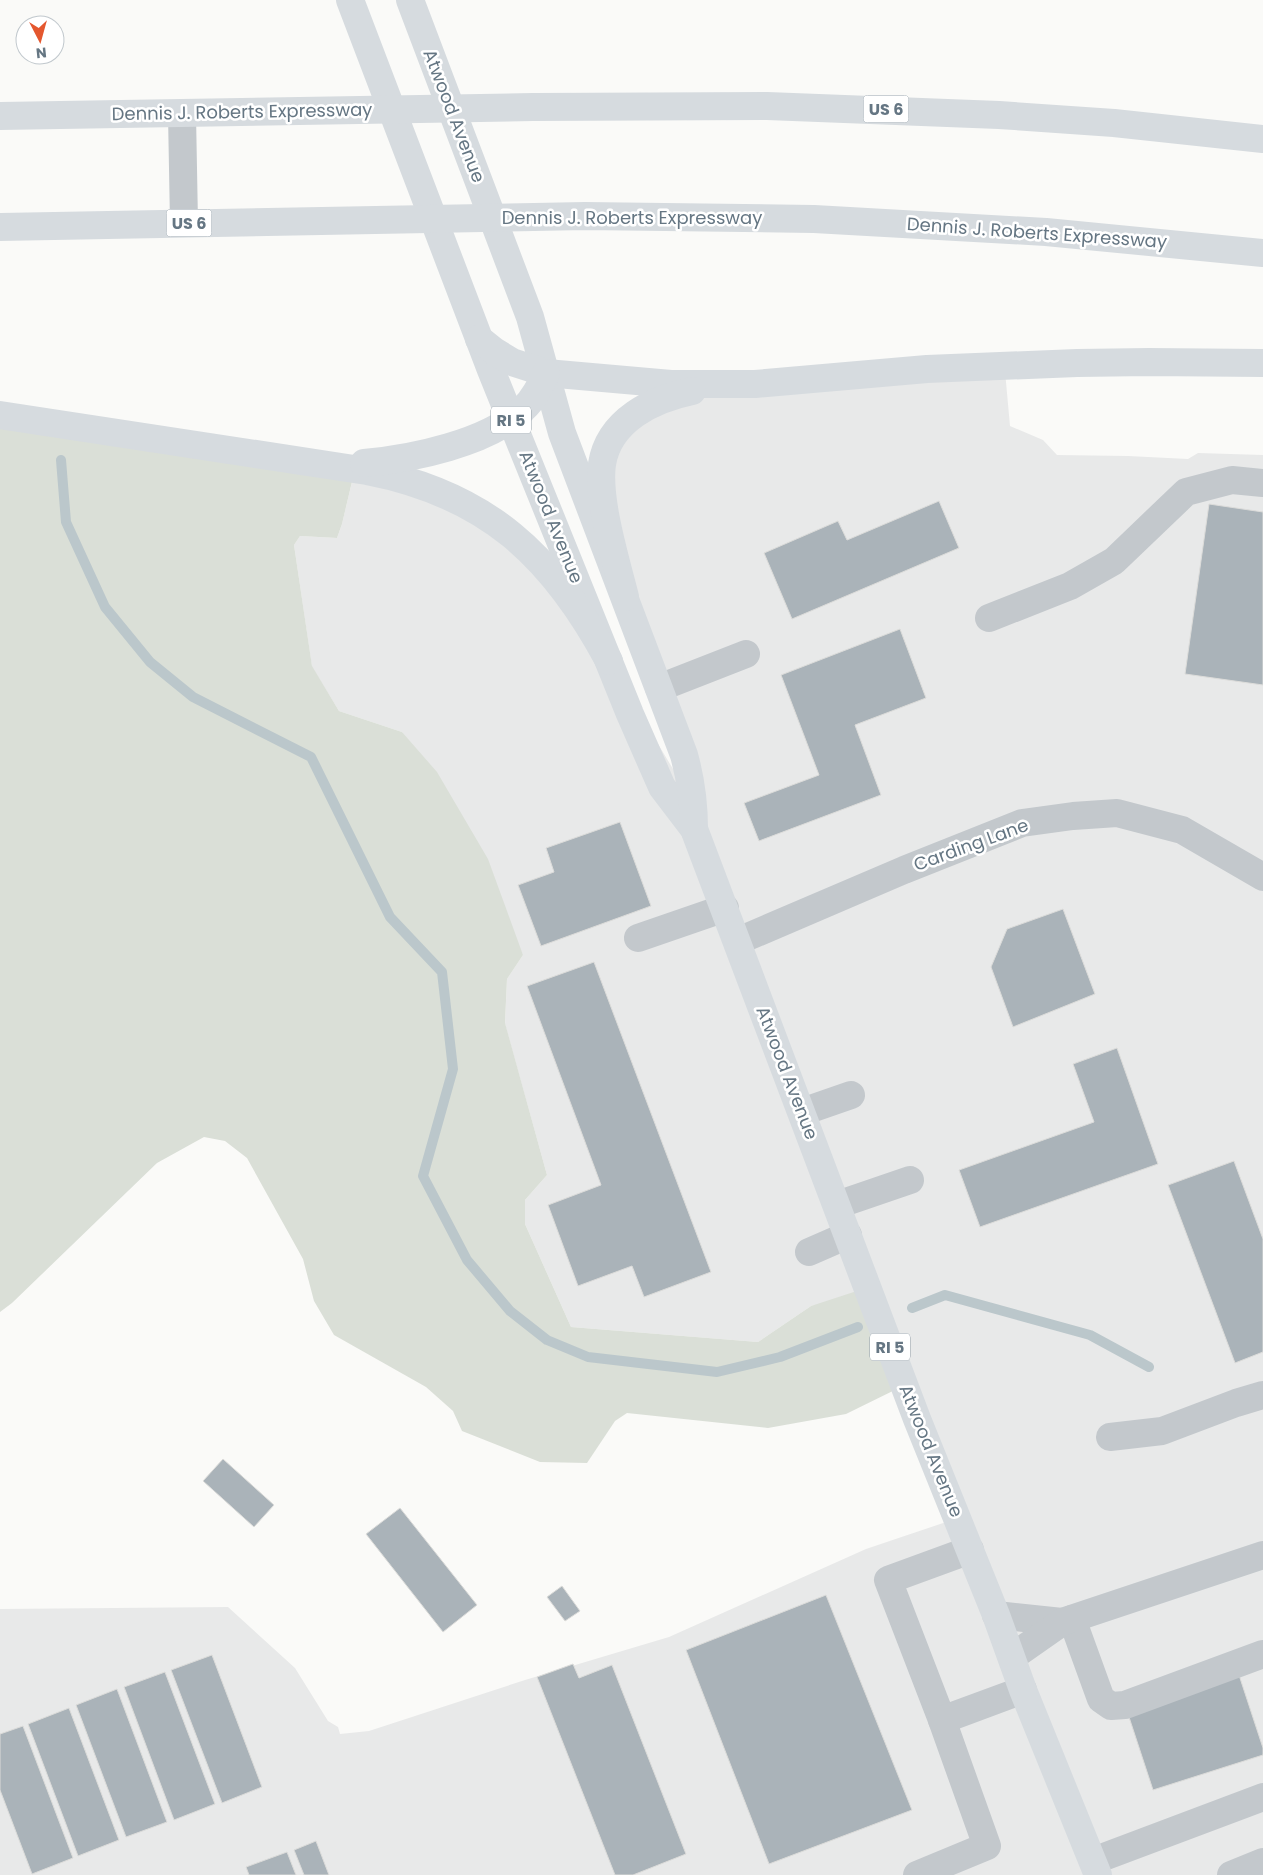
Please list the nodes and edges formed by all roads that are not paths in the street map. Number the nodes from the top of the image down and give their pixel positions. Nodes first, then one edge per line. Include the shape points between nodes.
1 (350, 0) edge
2 (410, 0) edge
3 (182, 114) junction
4 (0, 116) edge
5 (1263, 139) edge
6 (184, 223) junction
7 (0, 227) edge
8 (1263, 253) edge
9 (479, 339) junction
10 (1263, 364) edge
11 (546, 373) junction
12 (755, 384) junction
13 (0, 415) edge
14 (511, 419) junction
15 (286, 458) junction
16 (1263, 483) edge
17 (625, 597) junction
18 (989, 618) dead end
19 (746, 654) dead end
20 (609, 661) junction
21 (659, 688) junction
22 (694, 829) junction
23 (1263, 877) edge
24 (725, 908) junction
25 (638, 938) dead end
26 (738, 941) junction
27 (850, 1095) dead end
28 (802, 1112) junction
29 (910, 1180) dead end
30 (837, 1206) junction
31 (848, 1235) junction
32 (809, 1252) dead end
33 (1263, 1396) edge
34 (1110, 1437) dead end
35 (970, 1550) junction
36 (1263, 1555) edge
37 (996, 1615) junction
38 (1067, 1620) junction
39 (1263, 1654) edge
40 (1012, 1657) junction
41 (1023, 1690) junction
42 (942, 1720) junction
43 (1263, 1797) edge
44 (1263, 1862) edge
45 (1095, 1868) edge
46 (917, 1875) edge
47 (1231, 1875) edge

1 - 9 main road, Atwood Avenue / RI 5
2 - 11 main road, Atwood Avenue / RI 5 via 530,317
3 - 4 main road, Dennis J. Roberts Expressway / US 6
3 - 5 main road, Dennis J. Roberts Expressway / US 6 via 767,106 1114,123
3 - 6 street
6 - 7 main road, Dennis J. Roberts Expressway / US 6
6 - 8 main road, Dennis J. Roberts Expressway / US 6 via 710,216 920,223 1065,233
9 - 11 main road via 512,362
9 - 14 main road, Atwood Avenue / RI 5
10 - 12 main road via 1149,362 1001,366
11 - 12 main road via 653,383
11 - 14 main road via 532,399
11 - 17 main road, Atwood Avenue / RI 5 via 562,434
12 - 17 main road via 696,390 663,399 628,419 612,438 604,455 602,487
13 - 15 main road
14 - 15 main road via 453,445 417,455 339,463
14 - 20 main road, Atwood Avenue / RI 5
15 - 20 main road via 394,476 443,493 487,517 520,542 558,581 590,626
16 - 18 street via 1232,480 1186,492 1114,561 1070,586
17 - 21 main road, Atwood Avenue / RI 5
19 - 21 street
20 - 22 main road, Atwood Avenue / RI 5 via 662,786
21 - 22 main road, Atwood Avenue / RI 5 via 691,779
22 - 24 main road, Atwood Avenue / RI 5
23 - 26 street, Carding Lane via 1182,830 1117,813 1069,808 904,870
24 - 25 street
24 - 26 main road, Atwood Avenue / RI 5
26 - 28 main road, Atwood Avenue / RI 5
27 - 28 street
28 - 30 main road, Atwood Avenue / RI 5
29 - 30 street
30 - 31 main road, Atwood Avenue / RI 5
31 - 32 street
31 - 35 main road, Atwood Avenue / RI 5
33 - 34 street via 1162,1431
35 - 37 main road, Atwood Avenue / RI 5
35 - 42 street via 888,1580
36 - 38 street
37 - 38 street
37 - 40 main road, Atwood Avenue / RI 5
38 - 39 street via 1101,1699 1111,1706 1124,1705
38 - 40 street
40 - 41 main road, Atwood Avenue / RI 5
41 - 42 street
41 - 45 main road, Atwood Avenue / RI 5
42 - 46 street via 987,1846
43 - 45 street
44 - 47 street

